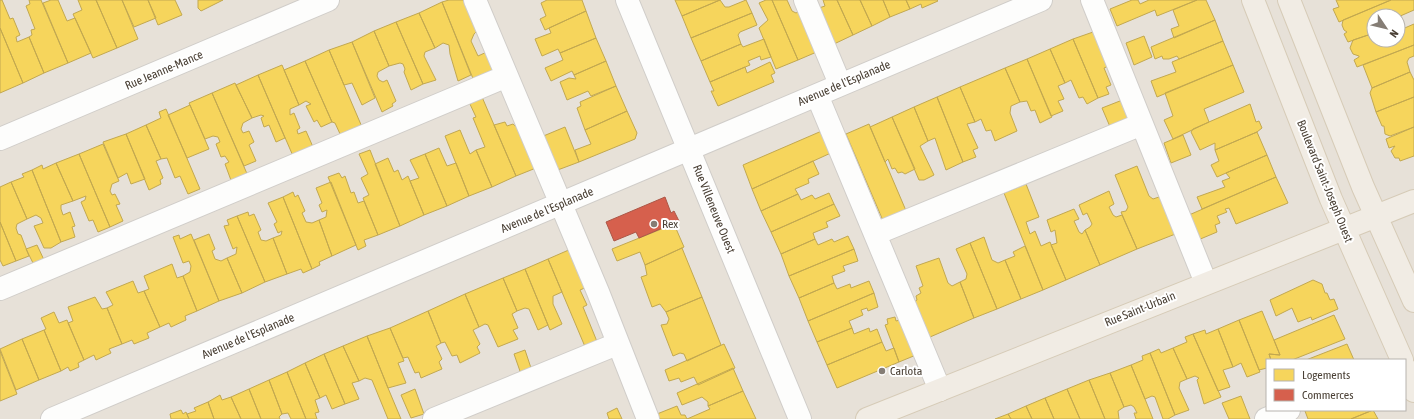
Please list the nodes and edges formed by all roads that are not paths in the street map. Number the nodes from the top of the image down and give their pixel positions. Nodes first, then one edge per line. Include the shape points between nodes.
1 (328, 0) edge
2 (475, 0) edge
3 (627, 0) edge
4 (805, 0) edge
5 (1041, 0) edge
6 (1092, 0) edge
7 (1253, 0) edge
8 (1289, 0) edge
9 (507, 76) junction
10 (840, 84) junction
11 (817, 95) junction
12 (1142, 124) junction
13 (0, 139) edge
14 (689, 150) junction
15 (1414, 201) edge
16 (560, 205) junction
17 (1377, 216) junction
18 (1344, 228) junction
19 (876, 234) junction
20 (1206, 283) junction
21 (0, 289) edge
22 (1414, 301) edge
23 (617, 344) junction
24 (1402, 359) edge
25 (1406, 370) edge
26 (940, 390) junction
27 (1414, 390) edge
28 (1286, 411) edge
29 (52, 419) edge
30 (434, 419) edge
31 (648, 419) edge
32 (800, 419) edge
33 (867, 419) edge
34 (1266, 419) edge

1 - 13 street, Rue Jeanne-Mance
2 - 9 street
3 - 14 street, Rue Villeneuve Ouest
4 - 10 street
5 - 10 street, Avenue de l'Esplanade
6 - 12 street
7 - 18 main road, Boulevard Saint-Joseph Ouest
8 - 17 main road via 1363,187
9 - 16 street
9 - 21 street
10 - 11 street, Avenue de l'Esplanade
11 - 14 street, Avenue de l'Esplanade
11 - 19 street
12 - 19 street
12 - 20 street
14 - 16 street, Avenue de l'Esplanade
14 - 32 street, Rue Villeneuve Ouest
15 - 17 main road, Rue Saint-Urbain
16 - 23 street via 598,292
16 - 29 street, Avenue de l'Esplanade
17 - 18 main road, Rue Saint-Urbain
17 - 22 main road
18 - 20 main road, Rue Saint-Urbain
18 - 24 main road, Boulevard Saint-Joseph Ouest
19 - 26 street
20 - 26 main road, Rue Saint-Urbain
23 - 30 street
23 - 31 street
25 - 27 main road
26 - 33 main road, Rue Saint-Urbain
28 - 34 street

